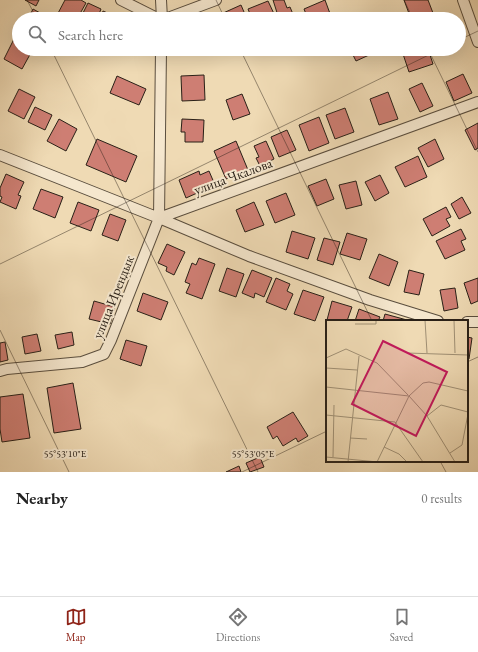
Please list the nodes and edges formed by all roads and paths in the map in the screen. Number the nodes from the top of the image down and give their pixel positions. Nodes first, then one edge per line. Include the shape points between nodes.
1 (121, 0) edge
2 (161, 0) edge
3 (216, 0) edge
4 (462, 0) edge
5 (146, 12) edge
6 (160, 12) edge
7 (184, 12) edge
8 (478, 42) edge
9 (161, 56) edge
10 (478, 102) edge
11 (0, 154) edge
12 (159, 218) junction
13 (435, 320) edge
14 (0, 371) edge

1 - 5 street
2 - 6 street
3 - 7 street
4 - 8 street
9 - 12 street
10 - 12 street, улица Чкалова
11 - 12 street
12 - 13 street via 249,256 370,300
12 - 14 street, улица Ирендык via 112,340 104,354 82,362

